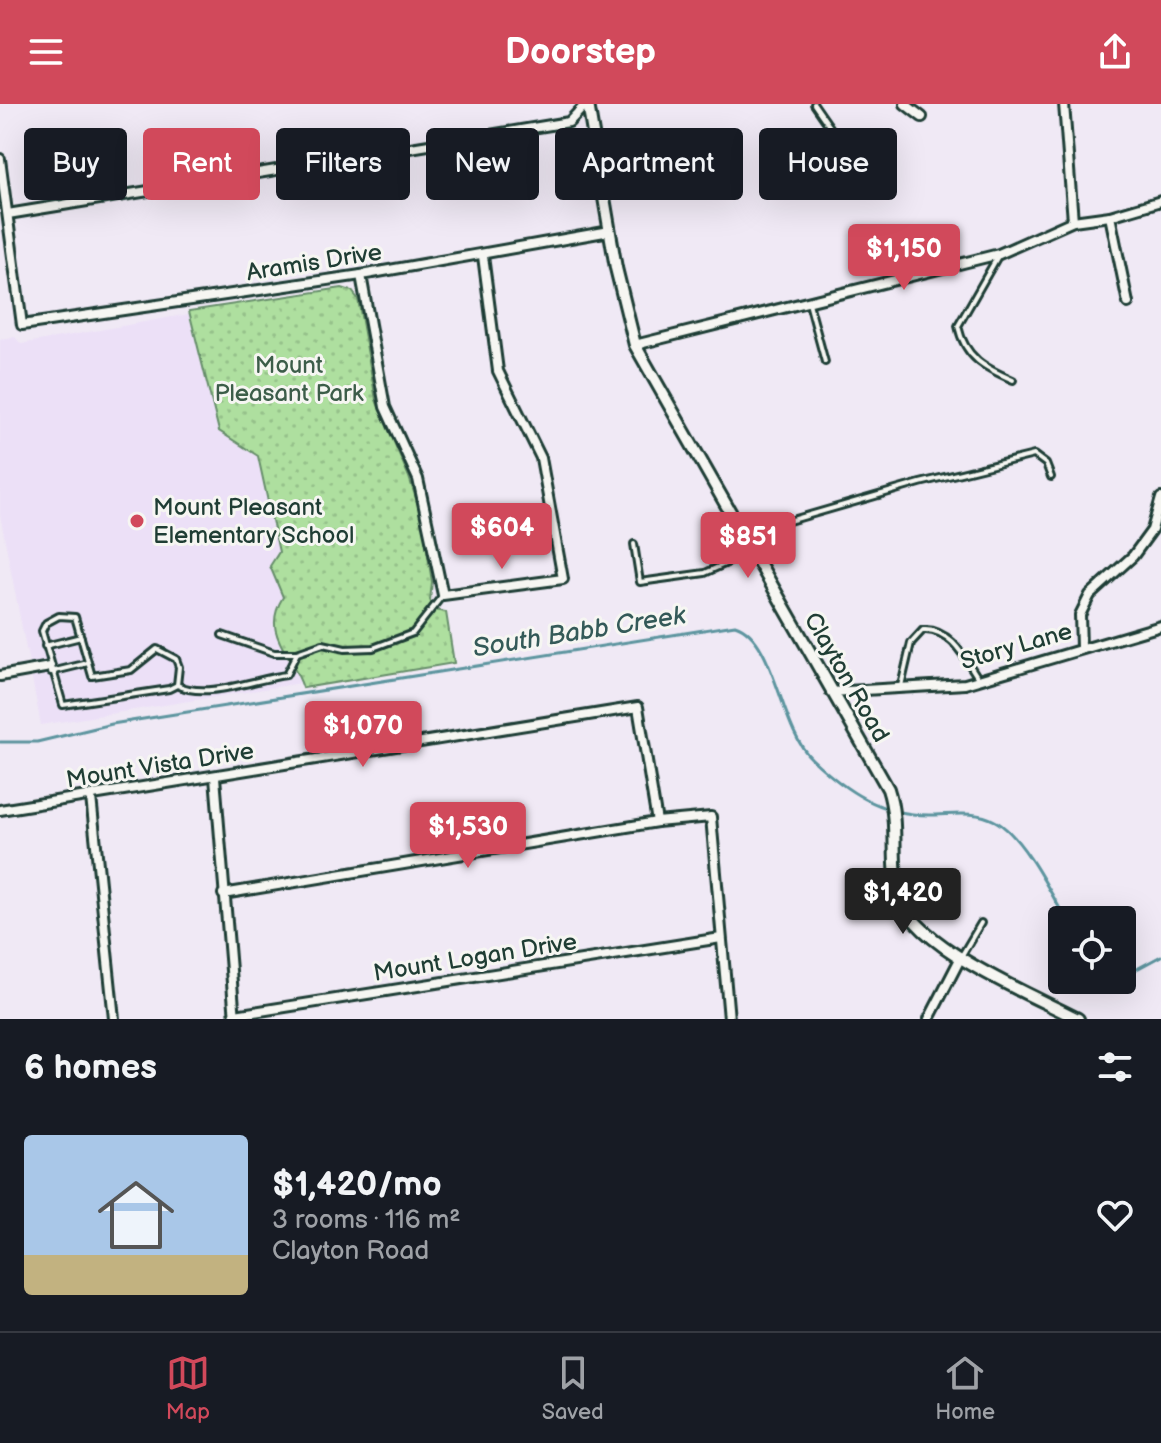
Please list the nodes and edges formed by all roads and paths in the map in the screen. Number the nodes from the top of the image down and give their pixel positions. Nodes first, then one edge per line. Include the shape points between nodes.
1 (587, 104) edge
2 (814, 104) edge
3 (905, 104) edge
4 (1064, 104) edge
5 (922, 117) dead end
6 (591, 128) edge
7 (831, 128) edge
8 (0, 159) edge
9 (604, 200) edge
10 (1161, 201) edge
11 (8, 214) junction
12 (1110, 216) junction
13 (1073, 221) junction
14 (610, 231) junction
15 (999, 254) junction
16 (483, 256) junction
17 (361, 275) junction
18 (809, 301) junction
19 (1128, 303) dead end
20 (635, 345) junction
21 (825, 362) dead end
22 (1013, 380) dead end
23 (1051, 477) dead end
24 (1161, 498) edge
25 (742, 535) junction
26 (634, 544) dead end
27 (751, 552) junction
28 (443, 595) junction
29 (1161, 626) edge
30 (222, 635) dead end
31 (81, 637) junction
32 (45, 646) junction
33 (1081, 647) junction
34 (297, 653) junction
35 (88, 663) junction
36 (51, 669) junction
37 (0, 676) edge
38 (979, 680) junction
39 (177, 685) junction
40 (900, 688) junction
41 (831, 692) junction
42 (215, 777) junction
43 (91, 797) junction
44 (0, 810) edge
45 (657, 822) junction
46 (223, 894) junction
47 (981, 923) dead end
48 (721, 938) junction
49 (961, 957) junction
50 (235, 1017) edge
51 (114, 1019) edge
52 (729, 1019) edge
53 (929, 1019) edge
54 (1078, 1019) edge

1 - 6 street, Clayton Road
1 - 11 street via 569,122
2 - 7 lane
3 - 5 street
4 - 13 street
8 - 11 street
9 - 14 street, Clayton Road
10 - 12 street
11 - 17 street, Aramis Drive via 22,325
12 - 13 street
12 - 19 street
13 - 15 street
14 - 16 street, Aramis Drive
14 - 20 street, Clayton Road
15 - 18 street
15 - 22 lane via 958,326 976,362
16 - 17 street, Aramis Drive
16 - 28 street via 498,371 541,458 563,579
17 - 28 street via 385,407 418,479
18 - 20 street
18 - 21 lane
20 - 25 street, Clayton Road
23 - 25 lane via 1034,455
24 - 33 street via 1152,530 1133,556 1090,595 1080,615
25 - 27 street, Clayton Road
26 - 27 lane via 640,582 705,573
27 - 41 street, Clayton Road
28 - 34 lane via 413,633 396,641 373,648 323,644
29 - 33 street, Story Lane
30 - 34 lane via 274,653
31 - 32 lane
31 - 32 lane via 75,617 59,616 42,631
31 - 35 lane
32 - 36 lane
33 - 38 street, Story Lane
34 - 39 lane via 286,675 222,688 188,690
35 - 36 lane
35 - 39 lane via 92,676 131,670 157,649 176,659
36 - 37 street
36 - 39 lane via 63,705
38 - 40 street, Story Lane
38 - 40 lane via 952,641 933,629 923,630 911,643
40 - 41 street, Story Lane
41 - 49 street, Clayton Road via 892,802 896,879 904,909 927,935
42 - 43 street, Mount Vista Drive
42 - 45 street, Mount Vista Drive via 638,707
42 - 46 street
43 - 44 street, Mount Vista Drive
43 - 51 street
45 - 46 street
45 - 48 street via 711,817
46 - 50 street
47 - 49 lane
48 - 50 street, Mount Logan Drive
48 - 52 street
49 - 53 street
49 - 54 street, Clayton Road

